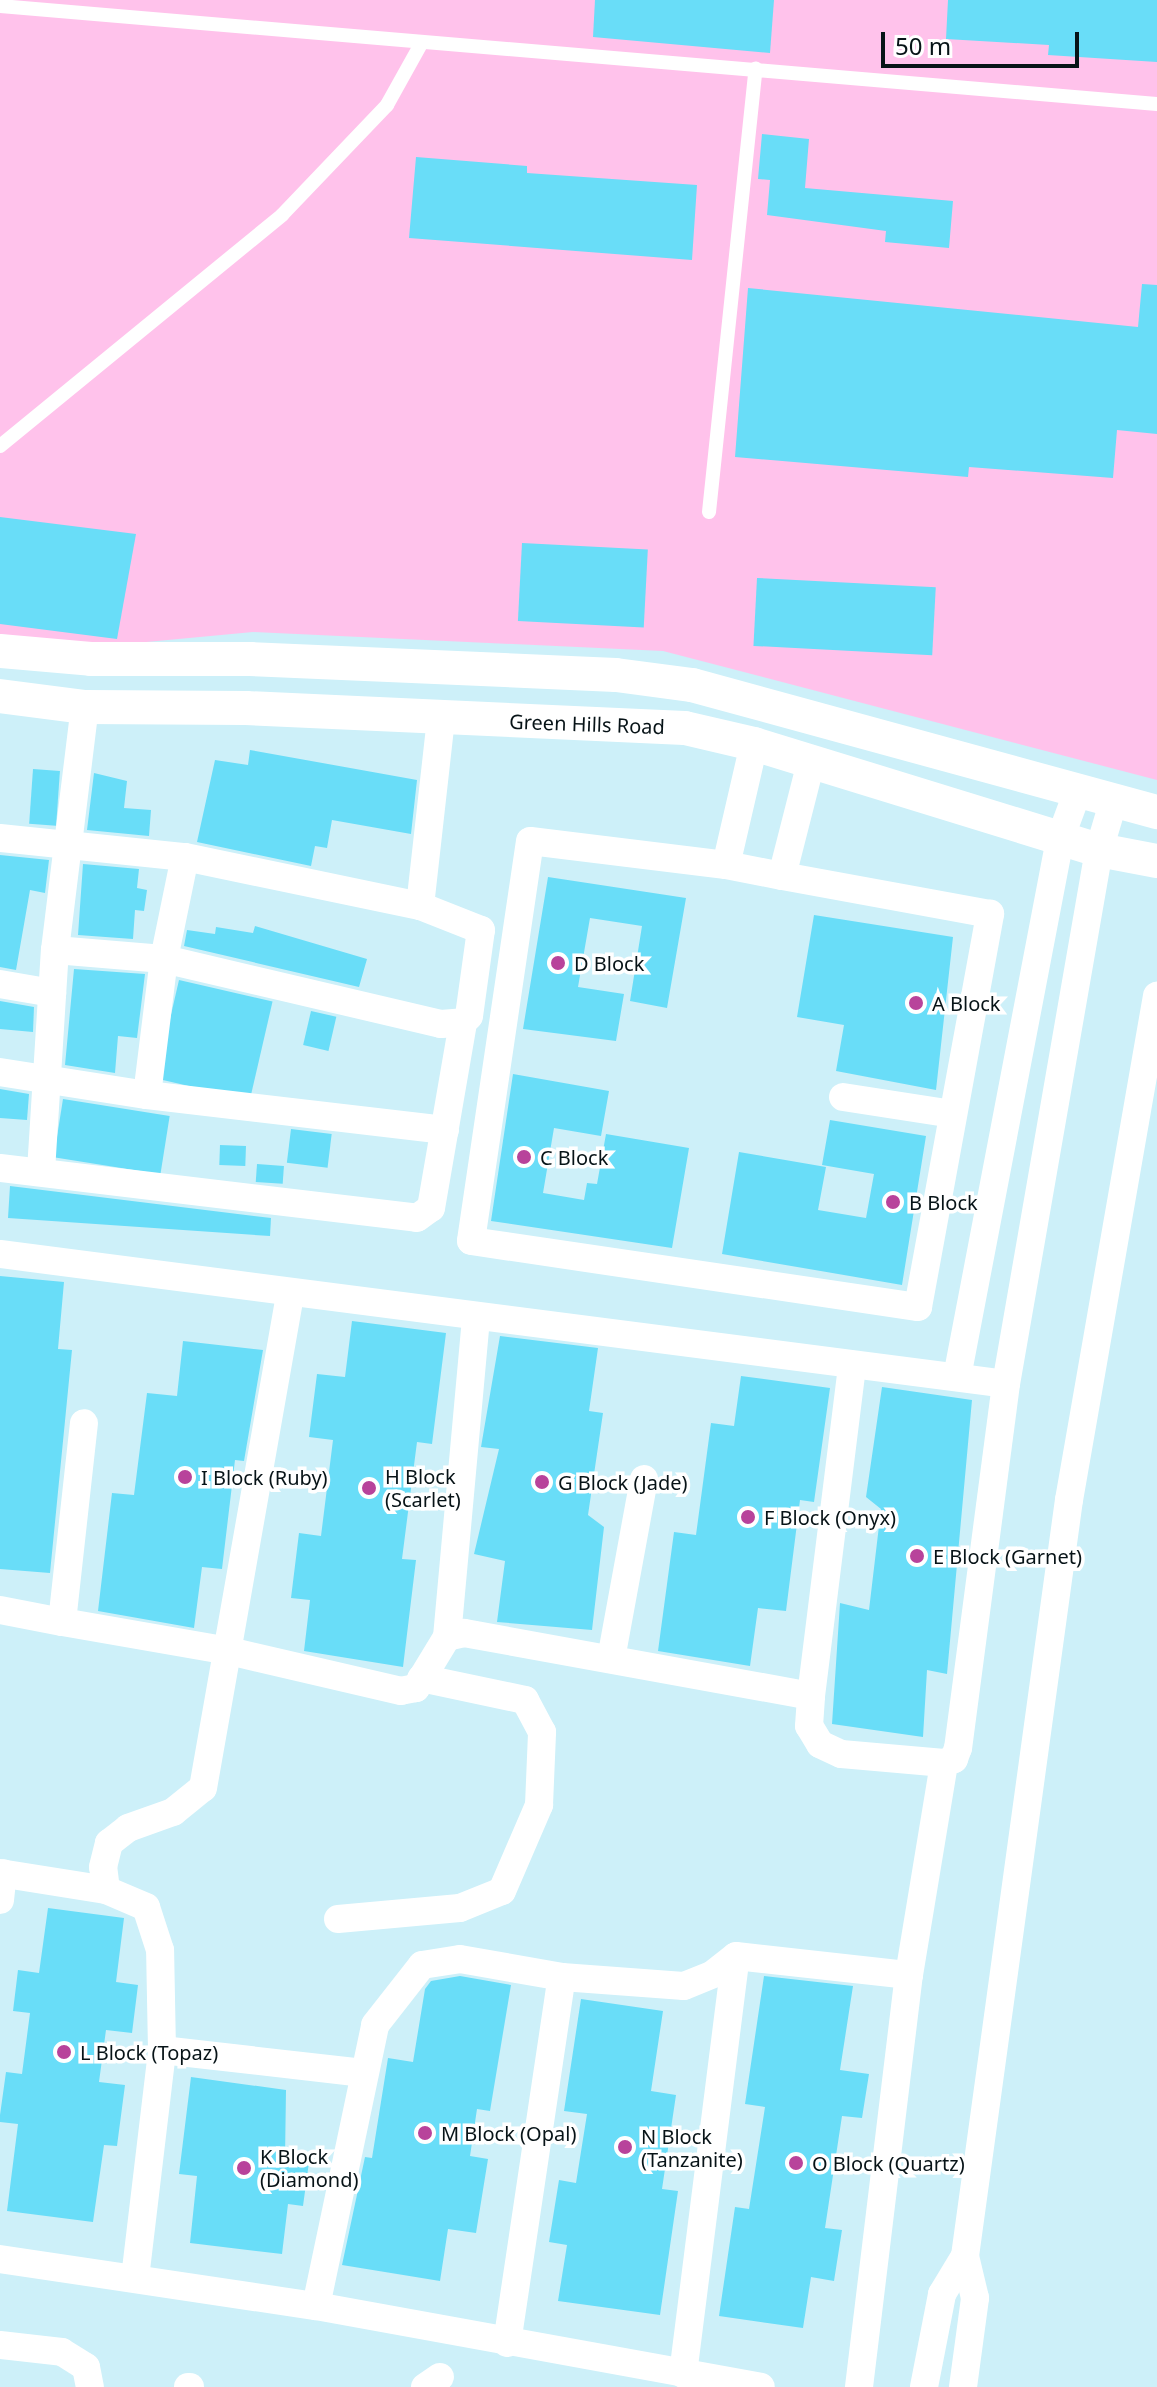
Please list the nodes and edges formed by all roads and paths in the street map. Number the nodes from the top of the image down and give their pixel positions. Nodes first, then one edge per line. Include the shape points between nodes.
1 (0, 6) edge
2 (422, 42) junction
3 (756, 68) junction
4 (1157, 104) edge
5 (0, 446) edge
6 (709, 512) dead end
7 (0, 651) edge
8 (0, 696) edge
9 (85, 707) junction
10 (441, 720) junction
11 (754, 744) junction
12 (811, 762) junction
13 (1077, 793) junction
14 (1113, 803) junction
15 (1157, 812) edge
16 (0, 838) edge
17 (1060, 839) junction
18 (65, 844) junction
19 (1099, 850) junction
20 (185, 857) junction
21 (1157, 861) edge
22 (726, 865) junction
23 (782, 876) junction
24 (420, 906) junction
25 (55, 950) junction
26 (164, 959) junction
27 (0, 984) edge
28 (52, 993) junction
29 (1157, 996) edge
30 (463, 1022) junction
31 (1153, 1031) edge
32 (0, 1072) edge
33 (47, 1078) junction
34 (147, 1095) junction
35 (843, 1097) dead end
36 (953, 1114) junction
37 (445, 1130) junction
38 (1008, 1131) junction
39 (1050, 1137) junction
40 (0, 1168) edge
41 (41, 1171) junction
42 (0, 1254) edge
43 (290, 1295) junction
44 (476, 1318) junction
45 (852, 1365) junction
46 (957, 1377) junction
47 (1006, 1384) junction
48 (84, 1423) dead end
49 (644, 1479) dead end
50 (0, 1610) edge
51 (62, 1622) junction
52 (447, 1637) junction
53 (229, 1651) junction
54 (611, 1659) junction
55 (421, 1678) junction
56 (811, 1696) junction
57 (944, 1763) junction
58 (1, 1882) edge
59 (106, 1890) junction
60 (338, 1919) dead end
61 (736, 1956) junction
62 (909, 1975) junction
63 (562, 1977) junction
64 (162, 2050) junction
65 (364, 2073) junction
66 (965, 2256) junction
67 (0, 2259) edge
68 (135, 2278) junction
69 (316, 2306) junction
70 (507, 2343) junction
71 (0, 2345) edge
72 (683, 2374) junction
73 (90, 2387) edge
74 (761, 2387) edge
75 (859, 2387) edge
76 (924, 2387) edge
77 (963, 2387) edge

1 - 2 lane
2 - 3 lane
2 - 5 lane via 387,105 282,215
3 - 4 lane
3 - 6 lane
7 - 13 street via 91,659 250,659 631,677 765,703
8 - 9 street, Green Hills Road
9 - 10 street, Green Hills Road via 246,708
9 - 18 street
10 - 11 street, Green Hills Road via 685,728
10 - 24 street
11 - 12 street, Green Hills Road
11 - 22 street
12 - 17 street, Green Hills Road
12 - 23 street
13 - 14 street
13 - 17 street
14 - 15 street
14 - 19 street
16 - 18 street
17 - 19 street, Green Hills Road
17 - 38 street
18 - 20 street
18 - 25 street
19 - 21 street, Green Hills Road
19 - 39 street
20 - 24 street
20 - 26 street
22 - 23 street
22 - 36 street via 530,841 471,1241 918,1307
23 - 36 street via 990,914
24 - 30 street via 481,930 469,1016
25 - 26 street
25 - 28 street
26 - 30 street via 441,1024
26 - 34 street
27 - 28 street
28 - 33 street
29 - 31 street
30 - 37 street
31 - 66 street via 1069,1500
32 - 33 street
33 - 34 street
33 - 41 street
34 - 37 street
35 - 36 street
37 - 41 street via 431,1208 417,1218
38 - 39 street
38 - 46 street
39 - 47 street
40 - 41 street
42 - 43 street
43 - 44 street
43 - 53 street
44 - 45 street
44 - 52 street
45 - 46 street
45 - 56 street
46 - 47 street
47 - 57 street via 958,1748 954,1759
48 - 51 street
49 - 54 street
50 - 51 street
51 - 53 street
52 - 54 street via 464,1633
52 - 55 street
53 - 55 street via 401,1691 416,1688
53 - 59 street via 203,1788 173,1812 128,1828 109,1843 103,1867
54 - 56 street
55 - 60 street via 525,1700 542,1732 539,1805 502,1891 460,1908
56 - 57 street via 809,1726 820,1744 841,1754
57 - 62 street
58 - 59 street
59 - 64 street via 146,1907 160,1950
61 - 62 street
61 - 63 street via 713,1974 684,1986
61 - 72 street
62 - 75 street
63 - 65 street via 460,1959 422,1965 375,2025
63 - 70 street
64 - 65 street
64 - 68 street
65 - 69 street
66 - 76 street via 942,2294
66 - 77 street via 975,2298
67 - 68 street
68 - 69 street
69 - 70 street
70 - 72 street
71 - 73 street via 62,2352 86,2367
72 - 74 street

